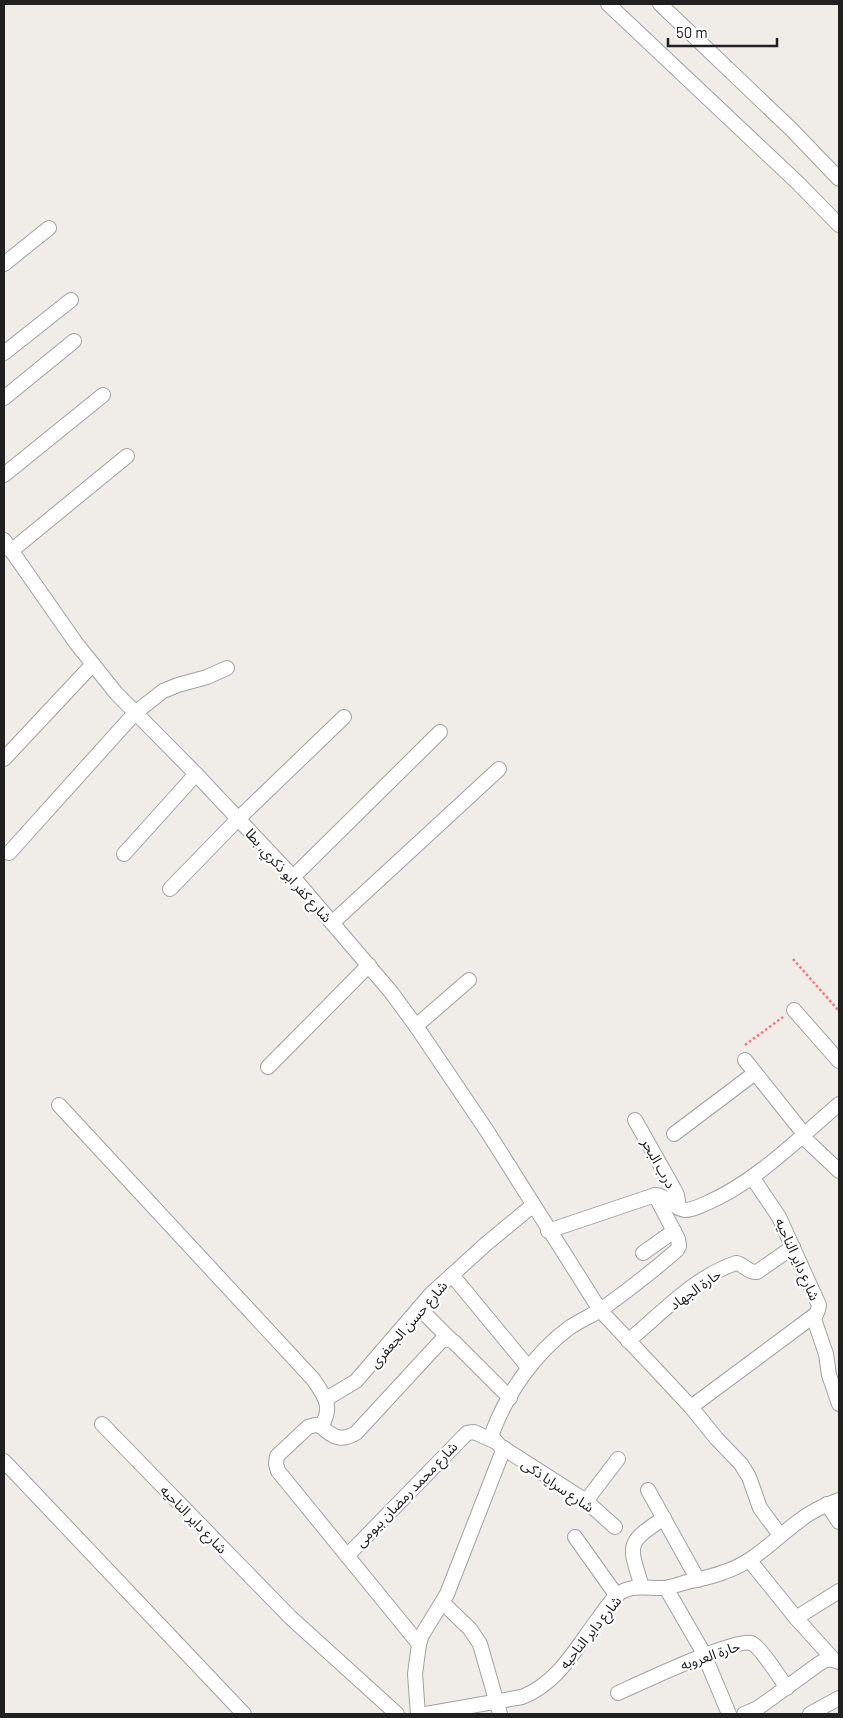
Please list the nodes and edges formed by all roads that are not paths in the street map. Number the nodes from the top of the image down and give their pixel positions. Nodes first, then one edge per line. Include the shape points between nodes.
1 (608, 4) edge
2 (660, 4) edge
3 (839, 179) edge
4 (839, 225) edge
5 (49, 228) dead end
6 (4, 264) edge
7 (71, 300) dead end
8 (74, 341) dead end
9 (4, 353) edge
10 (103, 395) dead end
11 (4, 398) edge
12 (127, 456) dead end
13 (4, 475) edge
14 (8, 546) edge
15 (93, 664) junction
16 (227, 668) dead end
17 (135, 713) junction
18 (344, 717) dead end
19 (440, 732) dead end
20 (4, 759) edge
21 (500, 769) dead end
22 (196, 774) junction
23 (238, 819) junction
24 (9, 853) dead end
25 (124, 854) dead end
26 (292, 877) junction
27 (170, 889) dead end
28 (332, 923) junction
29 (369, 965) junction
30 (469, 980) dead end
31 (794, 1010) road end
32 (416, 1026) junction
33 (745, 1060) road end
34 (839, 1061) edge
35 (268, 1067) dead end
36 (755, 1073) junction
37 (59, 1104) dead end
38 (839, 1104) edge
39 (635, 1120) dead end
40 (674, 1134) dead end
41 (803, 1135) junction
42 (839, 1171) edge
43 (752, 1177) junction
44 (655, 1195) junction
45 (532, 1206) junction
46 (679, 1208) junction
47 (548, 1231) junction
48 (674, 1231) junction
49 (793, 1247) junction
50 (643, 1253) dead end
51 (452, 1275) junction
52 (419, 1308) junction
53 (600, 1310) junction
54 (816, 1314) junction
55 (451, 1340) junction
56 (628, 1341) junction
57 (528, 1367) junction
58 (510, 1398) junction
59 (326, 1399) junction
60 (838, 1399) edge
61 (691, 1407) junction
62 (102, 1424) dead end
63 (321, 1426) junction
64 (499, 1445) junction
65 (618, 1459) dead end
66 (4, 1462) edge
67 (648, 1490) dead end
68 (586, 1500) junction
69 (833, 1502) edge
70 (664, 1518) junction
71 (839, 1522) edge
72 (615, 1527) dead end
73 (780, 1536) junction
74 (575, 1537) dead end
75 (347, 1556) junction
76 (750, 1561) junction
77 (698, 1580) junction
78 (642, 1587) junction
79 (666, 1588) junction
80 (839, 1591) edge
81 (617, 1596) junction
82 (443, 1603) junction
83 (796, 1618) junction
84 (419, 1644) junction
85 (704, 1655) junction
86 (836, 1661) edge
87 (787, 1688) junction
88 (618, 1692) dead end
89 (839, 1698) edge
90 (498, 1708) edge
91 (442, 1713) edge
92 (244, 1714) edge
93 (397, 1714) edge
94 (418, 1714) edge
95 (426, 1714) edge
96 (729, 1714) edge
97 (744, 1714) edge
98 (810, 1714) edge

1 - 4 street
2 - 3 street
5 - 6 street
7 - 9 street
8 - 11 street
10 - 13 street
12 - 14 street
14 - 15 street, شارع كفر ابو ذكري, بطا
15 - 17 street, شارع كفر ابو ذكري, بطا
15 - 20 street
16 - 17 street via 163,691
17 - 22 street, شارع كفر ابو ذكري, بطا
17 - 24 street
18 - 23 street
19 - 26 street
21 - 28 street
22 - 23 street, شارع كفر ابو ذكري, بطا
22 - 25 street
23 - 26 street, شارع كفر ابو ذكري, بطا
23 - 27 street
26 - 28 street, شارع كفر ابو ذكري, بطا
28 - 29 street, شارع كفر ابو ذكري, بطا
29 - 32 street, شارع كفر ابو ذكري, بطا
29 - 35 street
30 - 32 street
31 - 34 street
32 - 45 street, شارع كفر ابو ذكري, بطا via 487,1131
33 - 36 street
36 - 40 street
36 - 41 street
37 - 59 street via 313,1380
38 - 41 street
39 - 46 street, درب البحر via 677,1194
41 - 42 street
41 - 43 street
43 - 46 street via 699,1206
43 - 49 street, شارع داير الناحيه via 779,1217
44 - 46 street
44 - 47 street
44 - 48 street
45 - 47 street, شارع كفر ابو ذكري, بطا
45 - 51 street, شارع حسن الجعفرى
47 - 53 street
48 - 50 street
48 - 53 street via 678,1239 677,1250
49 - 54 street, شارع داير الناحيه via 819,1304
49 - 56 street, حارة الجهاد via 757,1272 736,1263 713,1274 684,1293
51 - 52 street, شارع حسن الجعفرى
51 - 57 street
52 - 55 street
52 - 59 street, شارع حسن الجعفرى via 360,1377
53 - 56 street
53 - 57 street via 567,1329
54 - 60 street, شارع داير الناحيه via 814,1319
54 - 61 street
55 - 58 street
55 - 63 street via 440,1341 356,1433 341,1439
56 - 61 street
57 - 58 street
58 - 64 street via 493,1431 492,1437
59 - 63 street via 327,1413
61 - 73 street via 741,1464 760,1508
62 - 93 street, شارع داير الناحيه via 290,1617
63 - 75 street via 308,1427 277,1456 276,1464 289,1486
64 - 68 street, شارع سرايا ذكى
64 - 75 street, شارع محمد رمضان بيومى via 474,1432 466,1433
64 - 82 street
65 - 68 street
66 - 92 street
67 - 70 street
68 - 72 street, شارع سرايا ذكى
69 - 71 street
69 - 73 street, شارع داير الناحيه via 808,1514
70 - 77 street
70 - 78 street via 636,1539 632,1546
73 - 76 street, شارع داير الناحيه
74 - 81 street
75 - 84 street
76 - 77 street, شارع داير الناحيه
76 - 83 street
77 - 79 street, شارع داير الناحيه
78 - 79 street, شارع داير الناحيه
78 - 81 street, شارع داير الناحيه
79 - 85 street
80 - 83 street
81 - 90 street, شارع داير الناحيه via 544,1686
82 - 84 street
82 - 90 street via 470,1629 480,1644
83 - 86 street
84 - 94 street via 415,1674
85 - 87 street, حارة العروبه via 750,1643 760,1650
85 - 88 street, حارة العروبه
85 - 96 street
86 - 87 street via 820,1662
87 - 97 street
89 - 98 street
90 - 91 street, شارع داير الناحيه
91 - 95 street, شارع داير الناحيه

